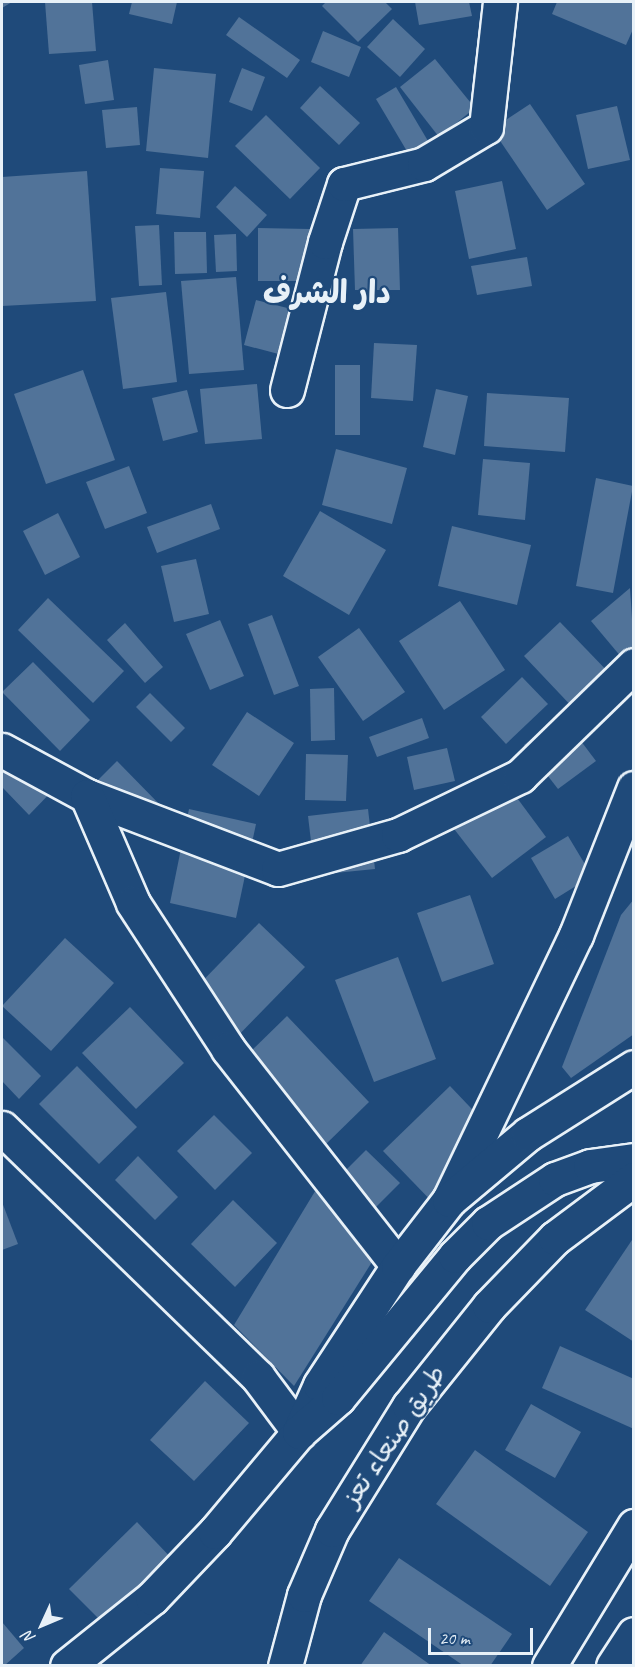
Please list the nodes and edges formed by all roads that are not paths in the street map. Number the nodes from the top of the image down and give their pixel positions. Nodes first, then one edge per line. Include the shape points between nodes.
1 (500, 2) edge
2 (287, 390) dead end
3 (633, 665) edge
4 (2, 750) edge
5 (633, 788) edge
6 (87, 796) junction
7 (633, 1067) edge
8 (2, 1128) edge
9 (633, 1160) edge
10 (633, 1179) edge
11 (449, 1200) junction
12 (398, 1266) junction
13 (299, 1432) junction
14 (633, 1526) edge
15 (633, 1634) edge
16 (67, 1665) edge
17 (285, 1665) edge
18 (549, 1665) edge
19 (613, 1665) edge

1 - 2 main road via 486,127 424,164 344,184
3 - 6 main road via 520,777 398,835 278,869
4 - 6 main road
5 - 11 main road via 576,935
6 - 12 main road via 133,903 228,1049
7 - 11 main road via 528,1134
8 - 13 main road via 258,1377
9 - 13 main road via 590,1166 555,1179 488,1223 455,1256 338,1398
10 - 17 main road, طريق صنعاء تعز via 555,1238 481,1315 409,1406 332,1530 304,1595
11 - 12 main road
12 - 13 main road via 320,1385
13 - 16 main road via 215,1532 152,1598
14 - 18 main road
15 - 19 main road

